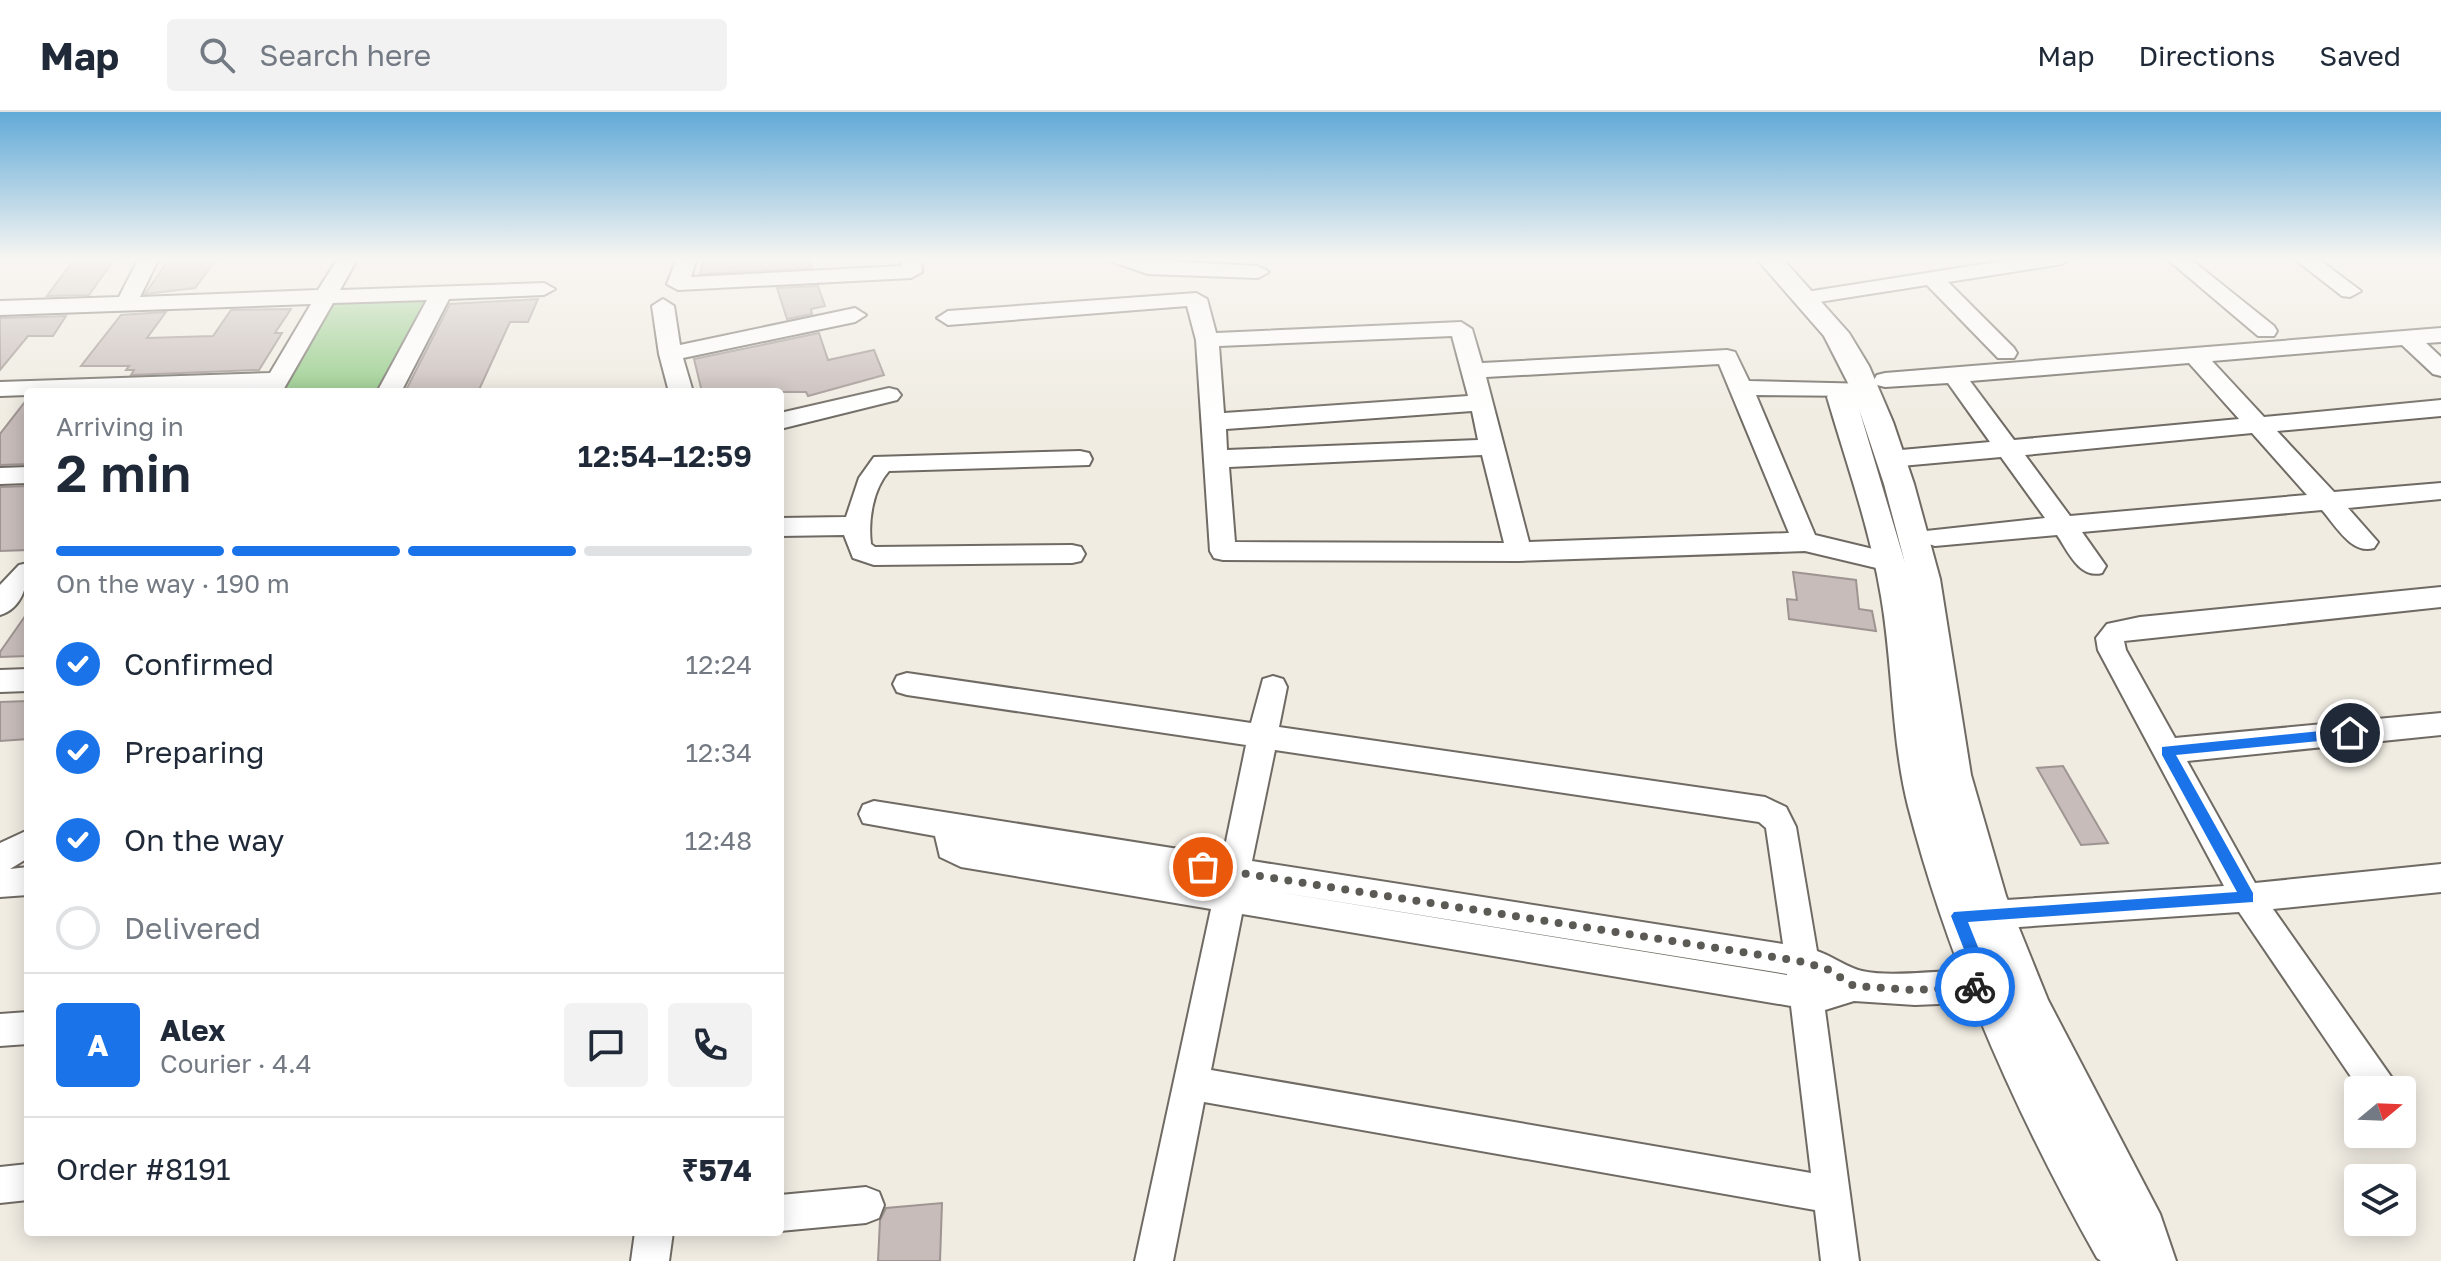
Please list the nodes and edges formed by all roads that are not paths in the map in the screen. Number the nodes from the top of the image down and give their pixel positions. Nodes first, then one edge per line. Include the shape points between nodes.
1 (317, 312) edge
2 (431, 312) edge
3 (664, 312) edge
4 (1031, 312) edge
5 (1199, 312) edge
6 (1817, 312) edge
7 (1961, 312) edge
8 (2242, 312) edge
9 (855, 315) dead end
10 (948, 318) dead end
11 (2266, 331) dead end
12 (2441, 335) edge
13 (2407, 338) junction
14 (1207, 340) junction
15 (2006, 353) dead end
16 (670, 354) junction
17 (2195, 356) junction
18 (2441, 369) edge
19 (1473, 371) junction
20 (1954, 375) junction
21 (1875, 384) junction
22 (273, 386) edge
23 (91, 388) edge
24 (391, 388) edge
25 (680, 388) edge
26 (1741, 388) junction
27 (0, 389) edge
28 (24, 389) edge
29 (889, 395) dead end
30 (1481, 403) junction
31 (2441, 408) edge
32 (784, 420) edge
33 (1213, 422) junction
34 (2258, 425) junction
35 (1492, 447) junction
36 (2006, 447) junction
37 (1080, 459) dead end
38 (1215, 459) junction
39 (1890, 459) junction
40 (24, 475) edge
41 (0, 476) edge
42 (2441, 491) edge
43 (2327, 501) junction
44 (856, 526) junction
45 (2064, 526) junction
46 (784, 527) edge
47 (1805, 542) junction
48 (2365, 542) dead end
49 (1519, 552) junction
50 (1072, 554) dead end
51 (1914, 555) junction
52 (2093, 566) dead end
53 (24, 575) edge
54 (2441, 597) edge
55 (0, 605) edge
56 (24, 680) edge
57 (0, 681) edge
58 (907, 684) dead end
59 (1273, 687) dead end
60 (2441, 724) edge
61 (1263, 736) junction
62 (2167, 751) junction
63 (874, 814) dead end
64 (2441, 878) edge
65 (24, 881) edge
66 (0, 883) edge
67 (1232, 885) junction
68 (2247, 898) junction
69 (1976, 916) junction
70 (1802, 972) junction
71 (1986, 987) junction
72 (24, 1028) edge
73 (0, 1030) edge
74 (2370, 1076) edge
75 (1191, 1083) junction
76 (24, 1182) edge
77 (0, 1185) edge
78 (1831, 1195) junction
79 (866, 1205) dead end
80 (784, 1213) edge
81 (653, 1236) edge
82 (650, 1261) edge
83 (1154, 1261) edge
84 (1840, 1261) edge
85 (2136, 1261) edge
86 (2153, 1261) edge

1 - 22 street
2 - 24 street
3 - 16 street
4 - 10 street
5 - 14 street
6 - 21 street
7 - 15 street
8 - 11 street
9 - 16 street
12 - 13 street
13 - 17 street
13 - 18 street
14 - 19 street via 1461,329
14 - 33 street
16 - 25 street
17 - 20 street
17 - 34 street
19 - 26 street via 1727,357
19 - 30 street
20 - 21 street
20 - 36 street
21 - 26 street
21 - 39 street
21 - 51 street via 1841,397
22 - 23 street
26 - 47 street
27 - 28 street
29 - 32 street
30 - 33 street
30 - 35 street
31 - 34 street
33 - 38 street
34 - 36 street
34 - 43 street
35 - 38 street
35 - 49 street
36 - 39 street
36 - 45 street
37 - 44 street via 883,463 872,472
38 - 49 street via 1223,551
39 - 51 street
40 - 41 street
42 - 43 street
43 - 45 street
43 - 48 street
44 - 46 street
44 - 50 street via 862,551 874,556
45 - 51 street
45 - 52 street
47 - 49 street
47 - 51 street
51 - 69 street via 1902,622 1917,757 1926,804
53 - 55 street
54 - 62 street via 2117,631 2110,638 2112,650
56 - 57 street
58 - 61 street
59 - 61 street
60 - 62 street
61 - 67 street
61 - 70 street via 1765,810 1781,827
62 - 68 street
63 - 67 street via 954,827 951,848 961,854
64 - 68 street
65 - 66 street
67 - 70 street
67 - 75 street
68 - 69 street
68 - 74 street
69 - 71 street
69 - 86 street via 2011,965 2043,1041 2144,1230
70 - 71 street via 1827,995 1854,986
70 - 78 street
71 - 85 street via 2079,1183 2113,1242
72 - 73 street
75 - 78 street
75 - 83 street
76 - 77 street
78 - 84 street
79 - 80 street
81 - 82 street

